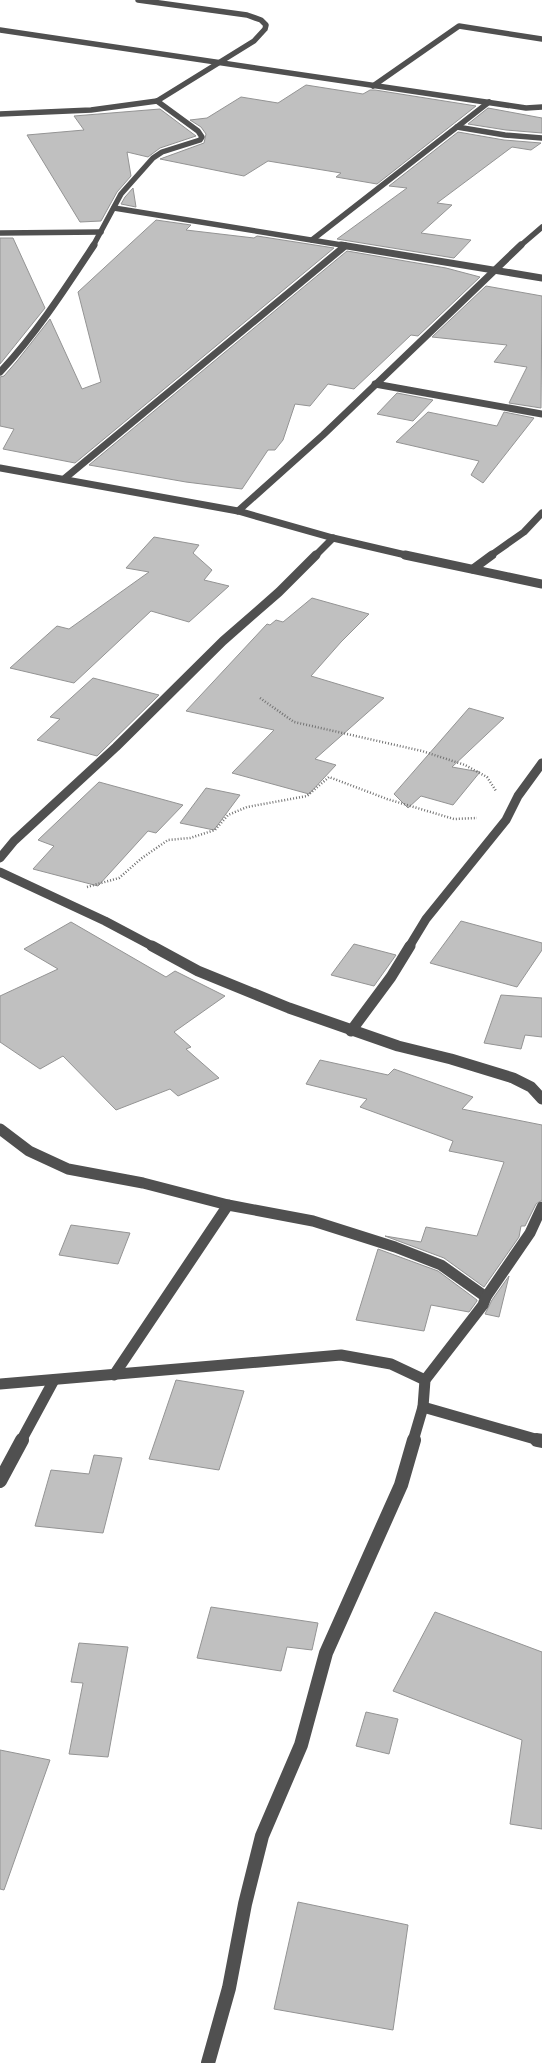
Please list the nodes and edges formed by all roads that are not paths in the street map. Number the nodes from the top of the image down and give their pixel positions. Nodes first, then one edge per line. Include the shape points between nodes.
1 (138, 0) edge
2 (0, 30) edge
3 (542, 39) edge
4 (221, 64) junction
5 (373, 86) junction
6 (156, 100) junction
7 (488, 102) junction
8 (542, 107) edge
9 (0, 114) edge
10 (457, 127) junction
11 (542, 138) edge
12 (114, 208) junction
13 (542, 227) edge
14 (101, 232) junction
15 (0, 233) edge
16 (312, 240) junction
17 (345, 246) junction
18 (494, 270) junction
19 (542, 278) edge
20 (0, 372) edge
21 (375, 384) junction
22 (542, 414) edge
23 (0, 468) edge
24 (64, 479) junction
25 (238, 511) junction
26 (542, 513) edge
27 (333, 538) junction
28 (472, 569) junction
29 (542, 584) edge
30 (542, 764) edge
31 (0, 858) edge
32 (0, 872) edge
33 (351, 1031) junction
34 (531, 1087) junction
35 (542, 1087) edge
36 (542, 1099) edge
37 (0, 1129) edge
38 (228, 1205) junction
39 (542, 1207) edge
40 (486, 1296) junction
41 (114, 1375) junction
42 (54, 1380) junction
43 (425, 1380) junction
44 (0, 1384) edge
45 (423, 1407) junction
46 (542, 1441) edge
47 (0, 1481) edge
48 (208, 2063) edge

1 - 4 street via 247,15 266,25 254,41
2 - 4 street
3 - 5 street via 459,26
4 - 5 street
4 - 6 street
5 - 7 street
6 - 9 street via 92,110
6 - 12 street via 202,137 153,158 121,194
7 - 8 street
7 - 10 street
10 - 11 street
10 - 16 street
12 - 14 street
12 - 16 street
13 - 18 street
14 - 15 street
14 - 20 street via 66,287
16 - 17 street
17 - 18 street
17 - 24 street
18 - 19 street
18 - 21 street
21 - 22 street
21 - 25 street
23 - 24 street
24 - 25 street
25 - 27 street
26 - 28 street via 524,532
27 - 28 street
27 - 31 street via 279,592 223,640
28 - 29 street
30 - 33 street via 518,796 506,820 439,901 391,977
32 - 33 street via 105,921 198,971
33 - 34 street via 514,1078
34 - 35 street
34 - 36 street
37 - 38 street via 29,1151 68,1168
38 - 40 street via 313,1221 395,1246 441,1266
38 - 41 street via 137,1336
39 - 40 street via 530,1233
40 - 43 street via 483,1305
41 - 42 street
41 - 43 street via 341,1355 390,1364
42 - 44 street
42 - 47 street
43 - 45 street
45 - 46 street
45 - 48 street via 401,1485 326,1653 301,1745 262,1836 229,1988

